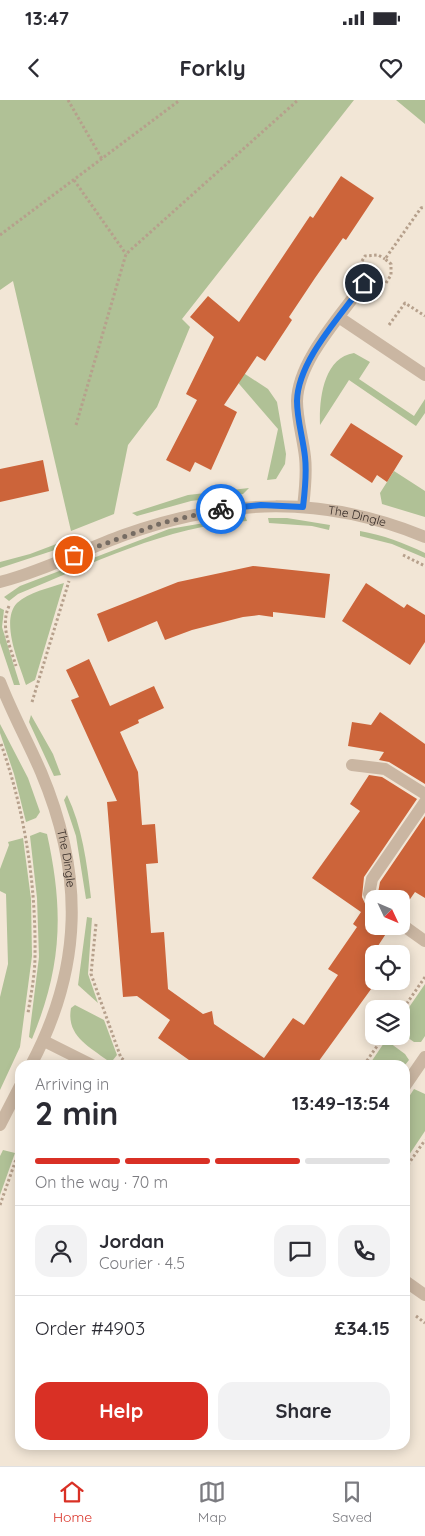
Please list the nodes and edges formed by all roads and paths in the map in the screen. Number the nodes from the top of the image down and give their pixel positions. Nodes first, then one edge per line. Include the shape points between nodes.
1 (68, 100) edge
2 (180, 100) edge
3 (298, 100) edge
4 (102, 159) junction
5 (74, 180) junction
6 (425, 207) edge
7 (0, 235) edge
8 (126, 254) junction
9 (364, 283) joint
10 (340, 318) junction
11 (425, 375) edge
12 (76, 425) dead end
13 (303, 507) junction
14 (425, 537) edge
15 (0, 582) edge
16 (9, 606) dead end
17 (18, 672) dead end
18 (0, 682) edge
19 (27, 698) dead end
20 (31, 706) dead end
21 (0, 740) edge
22 (352, 765) dead end
23 (425, 794) edge
24 (425, 802) edge
25 (370, 890) edge
26 (410, 930) edge
27 (425, 941) edge
28 (425, 977) edge
29 (409, 1000) edge
30 (27, 1023) dead end
31 (44, 1041) junction
32 (378, 1045) edge
33 (425, 1057) edge
34 (34, 1060) edge
35 (82, 1060) edge
36 (367, 1060) edge
37 (410, 1079) edge
38 (15, 1096) edge
39 (0, 1126) edge
40 (425, 1140) edge
41 (15, 1162) edge
42 (410, 1162) edge
43 (0, 1205) edge
44 (410, 1284) edge
45 (425, 1295) edge

1 - 4 path
2 - 4 path
3 - 8 path
4 - 5 path
5 - 7 path
5 - 8 path
6 - 9 path via 421,208 385,259 391,264 391,275 379,293
8 - 12 path
9 - 10 street
10 - 11 street
10 - 13 street via 306,365 300,383 298,421 307,472
13 - 14 street, The Dingle via 348,513
13 - 15 street, The Dingle via 261,505 200,513 125,534
16 - 17 path via 5,628
18 - 31 street, The Dingle via 53,804 71,880 70,945 65,981
19 - 20 path
21 - 30 path via 12,774 24,829 34,899 35,958
22 - 23 street via 385,769
24 - 25 street via 372,879
26 - 27 street
28 - 29 path
31 - 34 street, The Dingle
31 - 35 street
32 - 36 path
33 - 37 street
38 - 39 street
40 - 42 path
41 - 43 path
44 - 45 street

